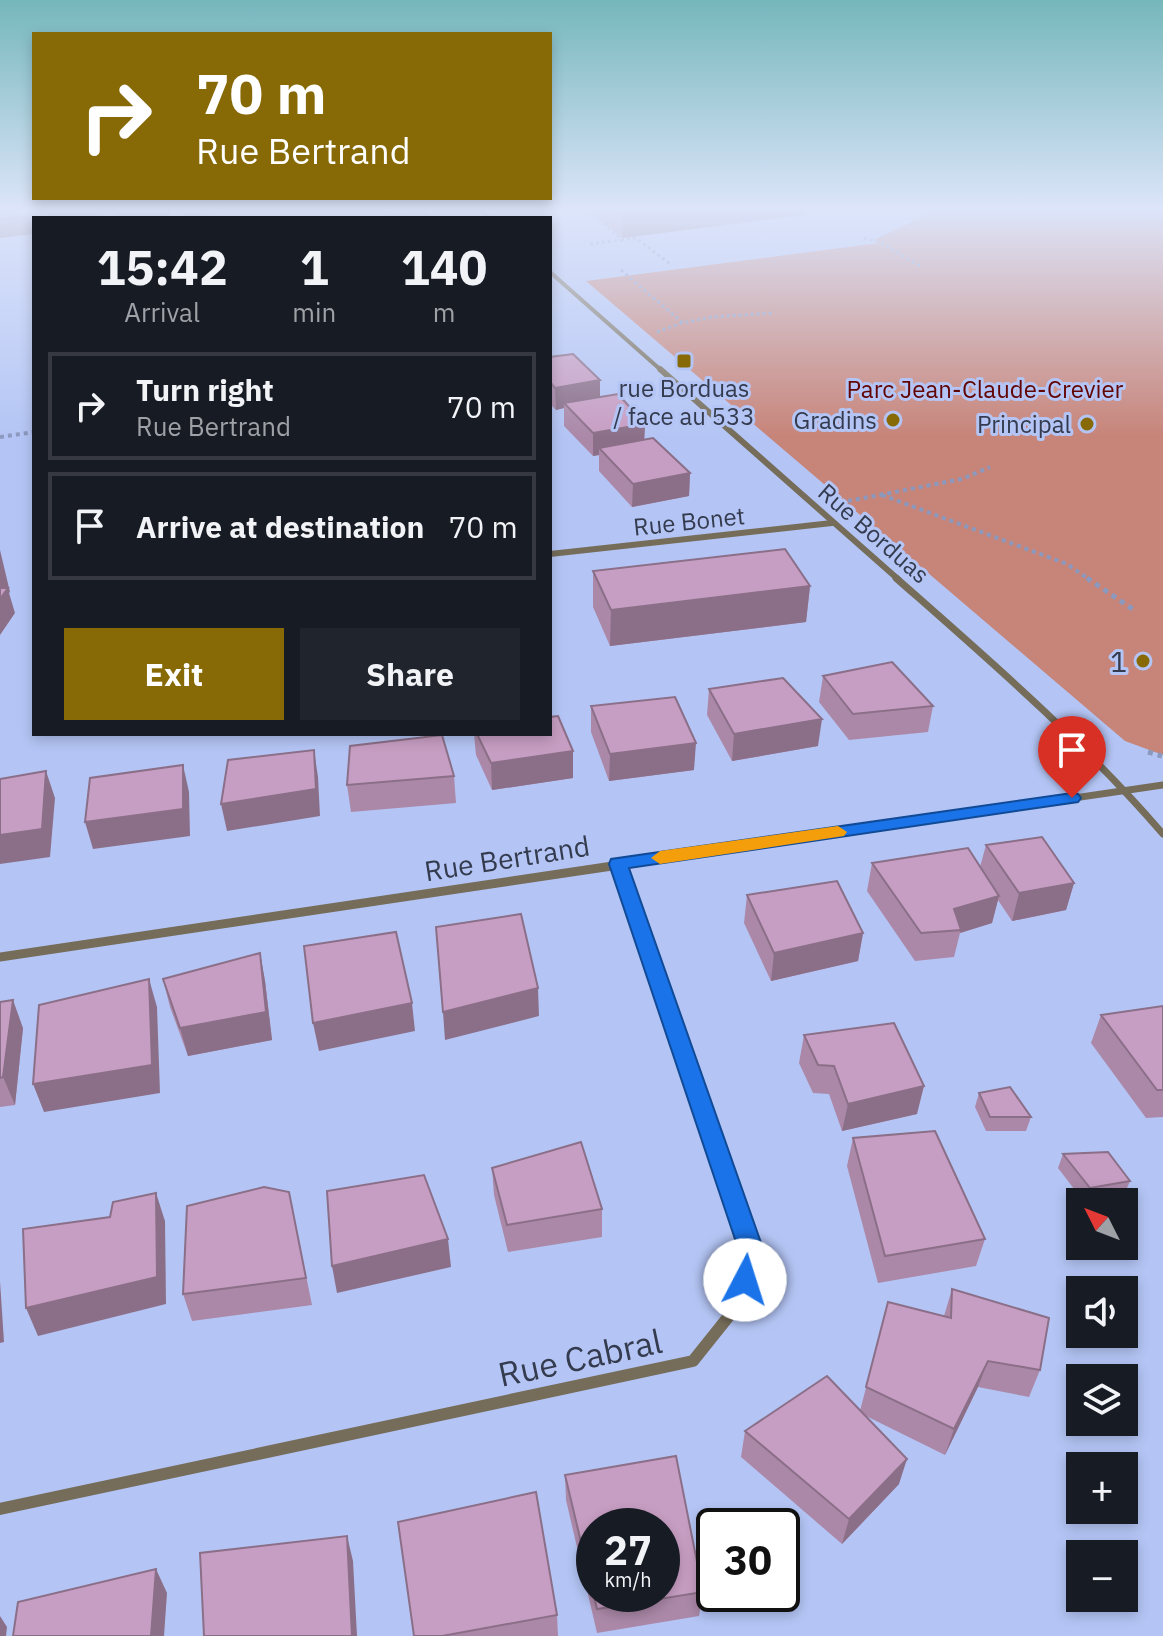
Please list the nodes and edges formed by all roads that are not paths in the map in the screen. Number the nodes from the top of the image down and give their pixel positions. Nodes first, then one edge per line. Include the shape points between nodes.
1 (564, 284) edge
2 (832, 523) junction
3 (552, 554) edge
4 (1163, 785) edge
5 (1125, 790) junction
6 (1163, 834) edge
7 (618, 864) junction
8 (0, 957) edge
9 (0, 1509) edge

1 - 2 street, Rue Borduas
2 - 3 street, Rue Bonet
2 - 5 street, Rue Borduas via 1032,698
4 - 5 street, Rue Bertrand
5 - 6 street, Rue Borduas
5 - 7 street, Rue Bertrand
7 - 8 street, Rue Bertrand
7 - 9 street, Rue Cabral via 753,1254 737,1306 693,1361

